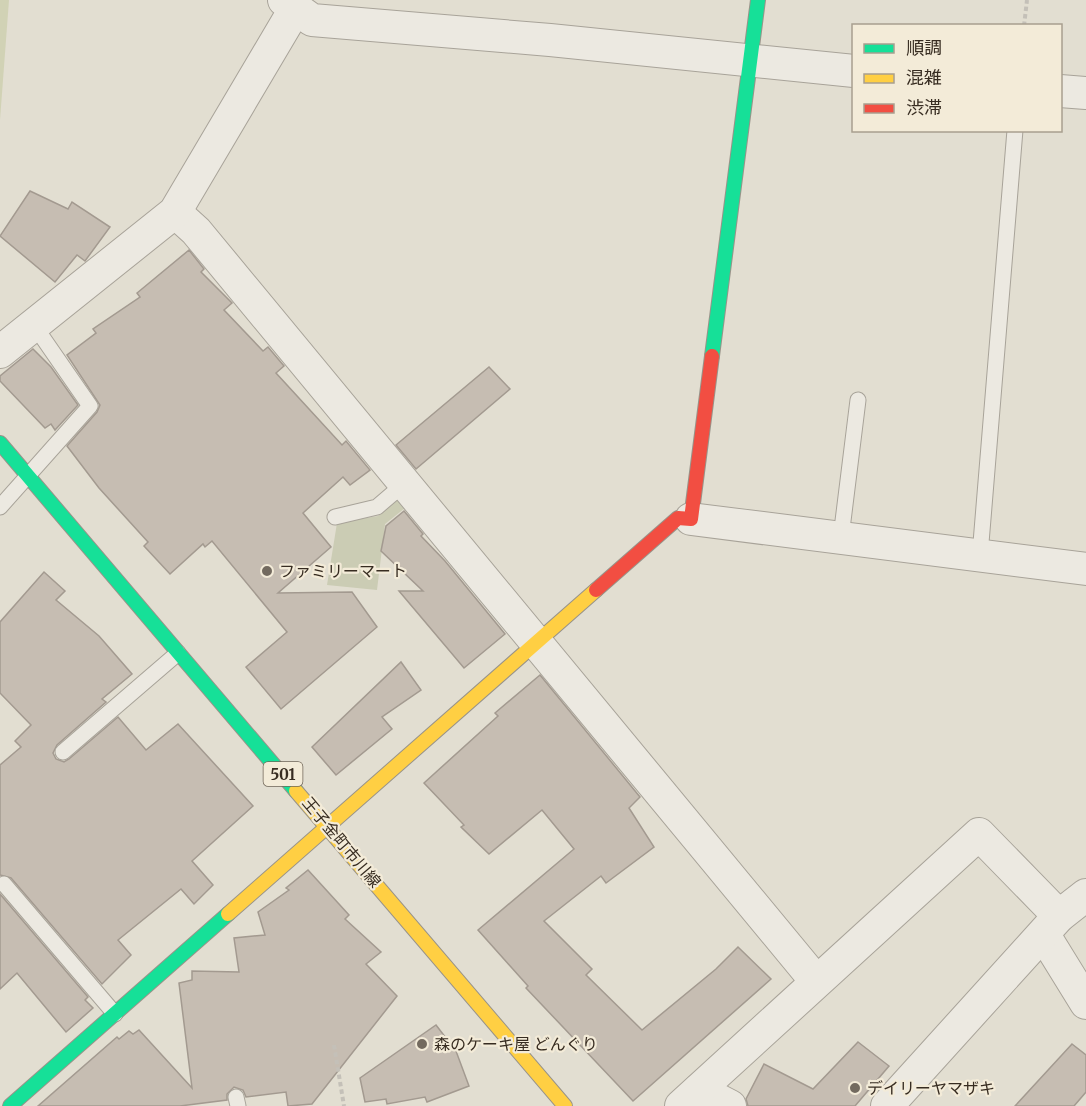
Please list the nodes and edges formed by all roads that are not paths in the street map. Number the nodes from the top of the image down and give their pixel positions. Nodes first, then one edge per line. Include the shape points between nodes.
1 (758, 0) edge
2 (289, 4) edge
3 (750, 61) junction
4 (852, 71) edge
5 (1062, 91) edge
6 (1086, 93) edge
7 (1015, 132) edge
8 (175, 212) junction
9 (34, 325) junction
10 (0, 352) edge
11 (858, 400) dead end
12 (0, 443) edge
13 (30, 476) junction
14 (405, 483) junction
15 (0, 507) edge
16 (335, 517) dead end
17 (691, 519) junction
18 (841, 537) junction
19 (980, 555) junction
20 (1086, 569) edge
21 (536, 641) junction
22 (178, 653) junction
23 (63, 752) dead end
24 (329, 827) junction
25 (4, 884) dead end
26 (1086, 896) edge
27 (1052, 926) junction
28 (816, 981) junction
29 (1083, 991) edge
30 (115, 1014) junction
31 (690, 1098) edge
32 (10, 1106) edge
33 (565, 1106) edge
34 (730, 1106) edge
35 (887, 1106) edge

1 - 3 street
2 - 3 street via 312,20
2 - 8 street
3 - 4 street
3 - 17 street
5 - 6 street
7 - 19 lane
8 - 9 street
8 - 14 street via 196,231
9 - 10 street
9 - 13 lane via 90,406
11 - 18 lane
12 - 13 street, 王子金町市川線 / 501
13 - 15 lane
13 - 22 street, 王子金町市川線 / 501
14 - 16 lane via 377,507
14 - 21 street
17 - 18 street
17 - 21 street via 678,518
18 - 19 street
19 - 20 street
21 - 24 street
21 - 28 street
22 - 23 lane
22 - 24 street, 王子金町市川線 / 501
24 - 30 street
24 - 33 street, 王子金町市川線 / 501
25 - 30 lane
26 - 27 street
27 - 28 street via 979,834
27 - 29 street
27 - 35 street
28 - 31 street
30 - 32 street
31 - 34 street

